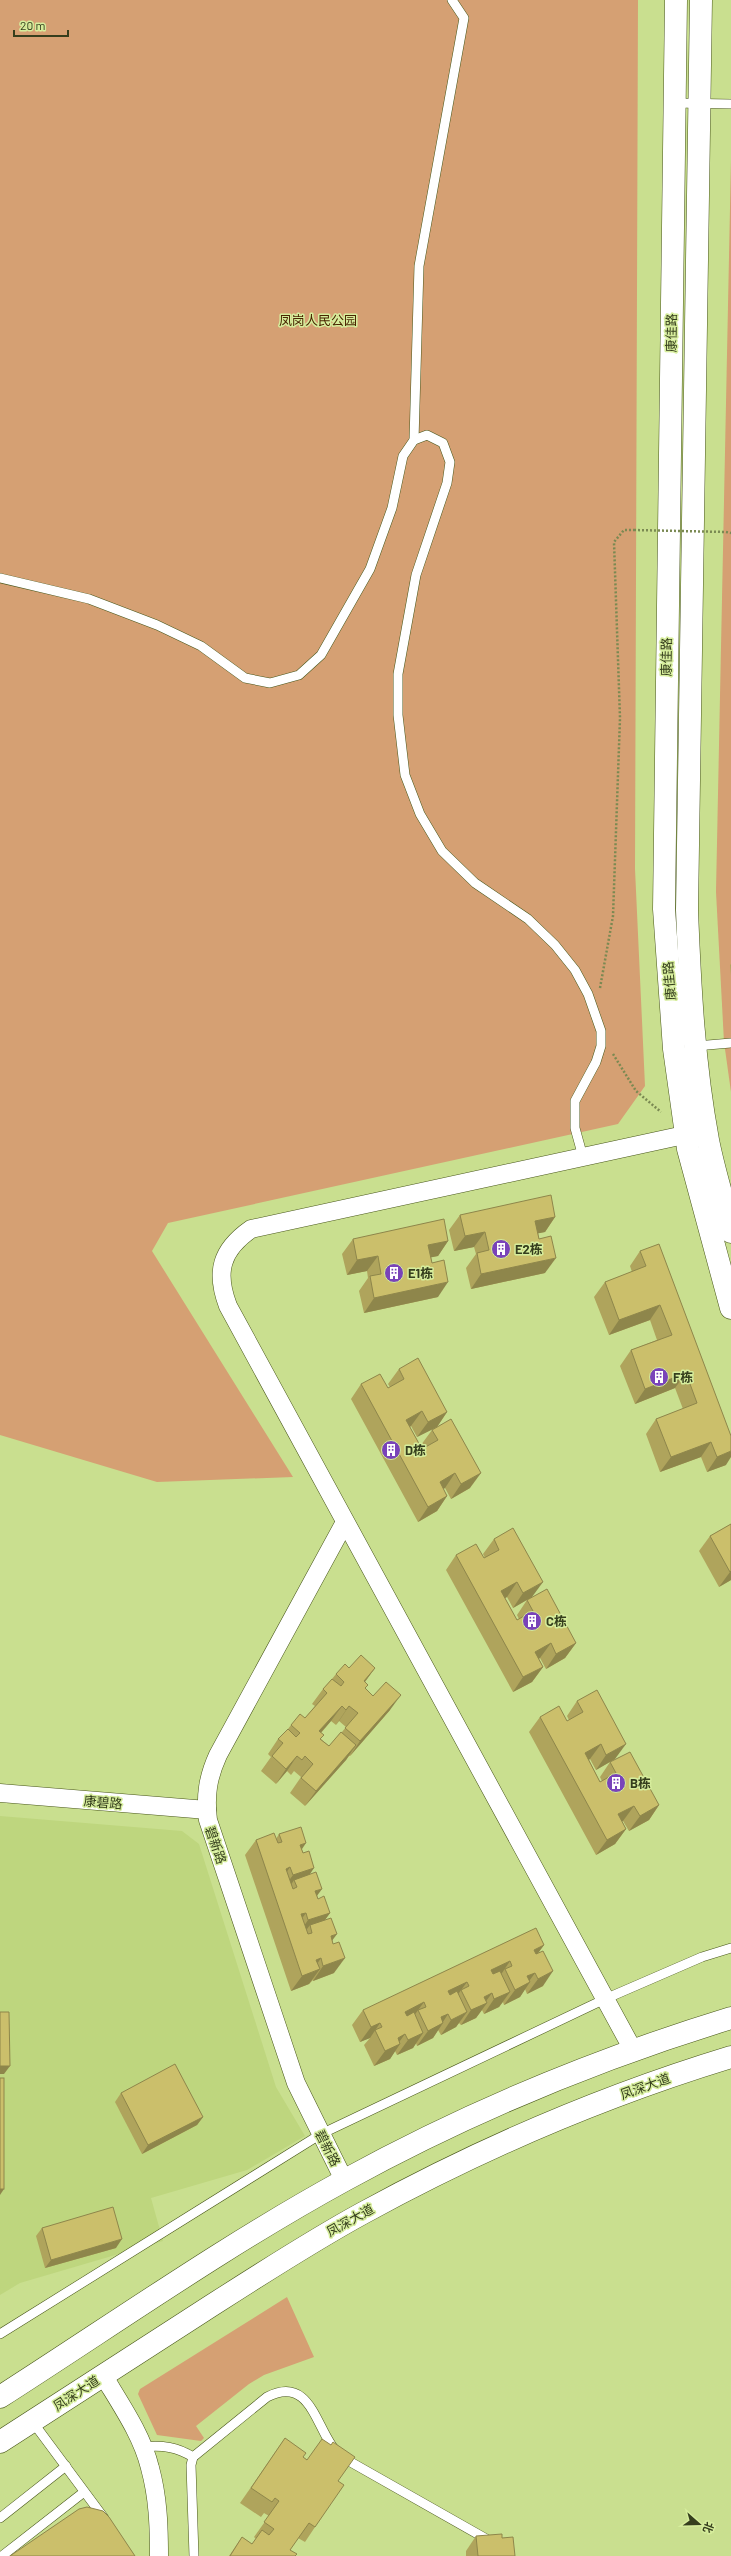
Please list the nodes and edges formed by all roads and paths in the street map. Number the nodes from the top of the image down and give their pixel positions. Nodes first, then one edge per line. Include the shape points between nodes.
1 (452, 0) edge
2 (676, 0) edge
3 (701, 0) edge
4 (674, 103) junction
5 (699, 104) junction
6 (731, 104) edge
7 (414, 440) junction
8 (731, 533) edge
9 (0, 578) edge
10 (596, 1012) junction
11 (731, 1042) edge
12 (601, 1046) junction
13 (685, 1047) junction
14 (661, 1112) dead end
15 (707, 1130) junction
16 (686, 1134) junction
17 (583, 1157) junction
18 (731, 1232) edge
19 (731, 1308) edge
20 (345, 1522) junction
21 (0, 1793) edge
22 (207, 1810) junction
23 (731, 1948) edge
24 (606, 1999) junction
25 (731, 2018) edge
26 (633, 2050) junction
27 (731, 2058) edge
28 (321, 2134) junction
29 (344, 2180) junction
30 (0, 2334) edge
31 (103, 2375) junction
32 (0, 2397) edge
33 (32, 2421) junction
34 (0, 2442) edge
35 (143, 2447) junction
36 (193, 2457) junction
37 (66, 2466) junction
38 (84, 2492) junction
39 (0, 2518) edge
40 (110, 2527) edge
41 (496, 2544) edge
42 (2, 2556) edge
43 (159, 2556) edge
44 (194, 2556) edge

1 - 7 lane via 464,18 419,266
2 - 4 street, 康佳路
3 - 5 street, 康佳路
4 - 5 lane
4 - 13 street, 康佳路 via 663,863 667,958
5 - 6 lane
5 - 13 street, 康佳路 via 687,863 689,957
7 - 9 lane via 403,456 392,508 370,569 321,655 300,675 270,683 245,678 201,646 157,625 89,599
7 - 10 lane via 427,435 443,443 450,462 447,484 416,575 399,667 398,715 404,775 420,814 442,851 475,882 528,919 555,945 575,970
8 - 10 path, bridge via 624,530 614,542 620,718 613,916
10 - 12 lane via 602,1031
11 - 13 lane
12 - 14 path via 612,1054 636,1091
12 - 17 lane via 596,1062 574,1101 575,1128
13 - 15 street, 康佳路
13 - 16 street, 康佳路
15 - 16 street
15 - 18 street, 康佳路
16 - 17 street
16 - 19 street, 康佳路 via 713,1248
17 - 20 street via 251,1229 237,1239 226,1254 221,1271 222,1289 228,1306
20 - 22 street, 碧新路 via 218,1755 207,1786
20 - 24 street
21 - 22 street, 康碧路
22 - 28 street, 碧新路 via 208,1820 296,2083
23 - 24 lane via 702,1957
24 - 26 street
24 - 28 lane
25 - 26 street
26 - 29 street via 479,2112
27 - 31 street, 凤深大道 via 631,2091 562,2118 428,2179 298,2250
28 - 29 street, 碧新路
28 - 30 lane
29 - 32 street via 279,2217
31 - 33 street, 凤深大道
31 - 35 street
33 - 34 street, 凤深大道
33 - 37 lane
35 - 36 lane via 170,2446
35 - 43 street via 154,2487
36 - 41 lane via 267,2397 281,2392 295,2393 308,2402 332,2448 340,2456
36 - 44 lane via 191,2465
37 - 38 lane
37 - 39 lane
38 - 40 lane
38 - 42 lane

